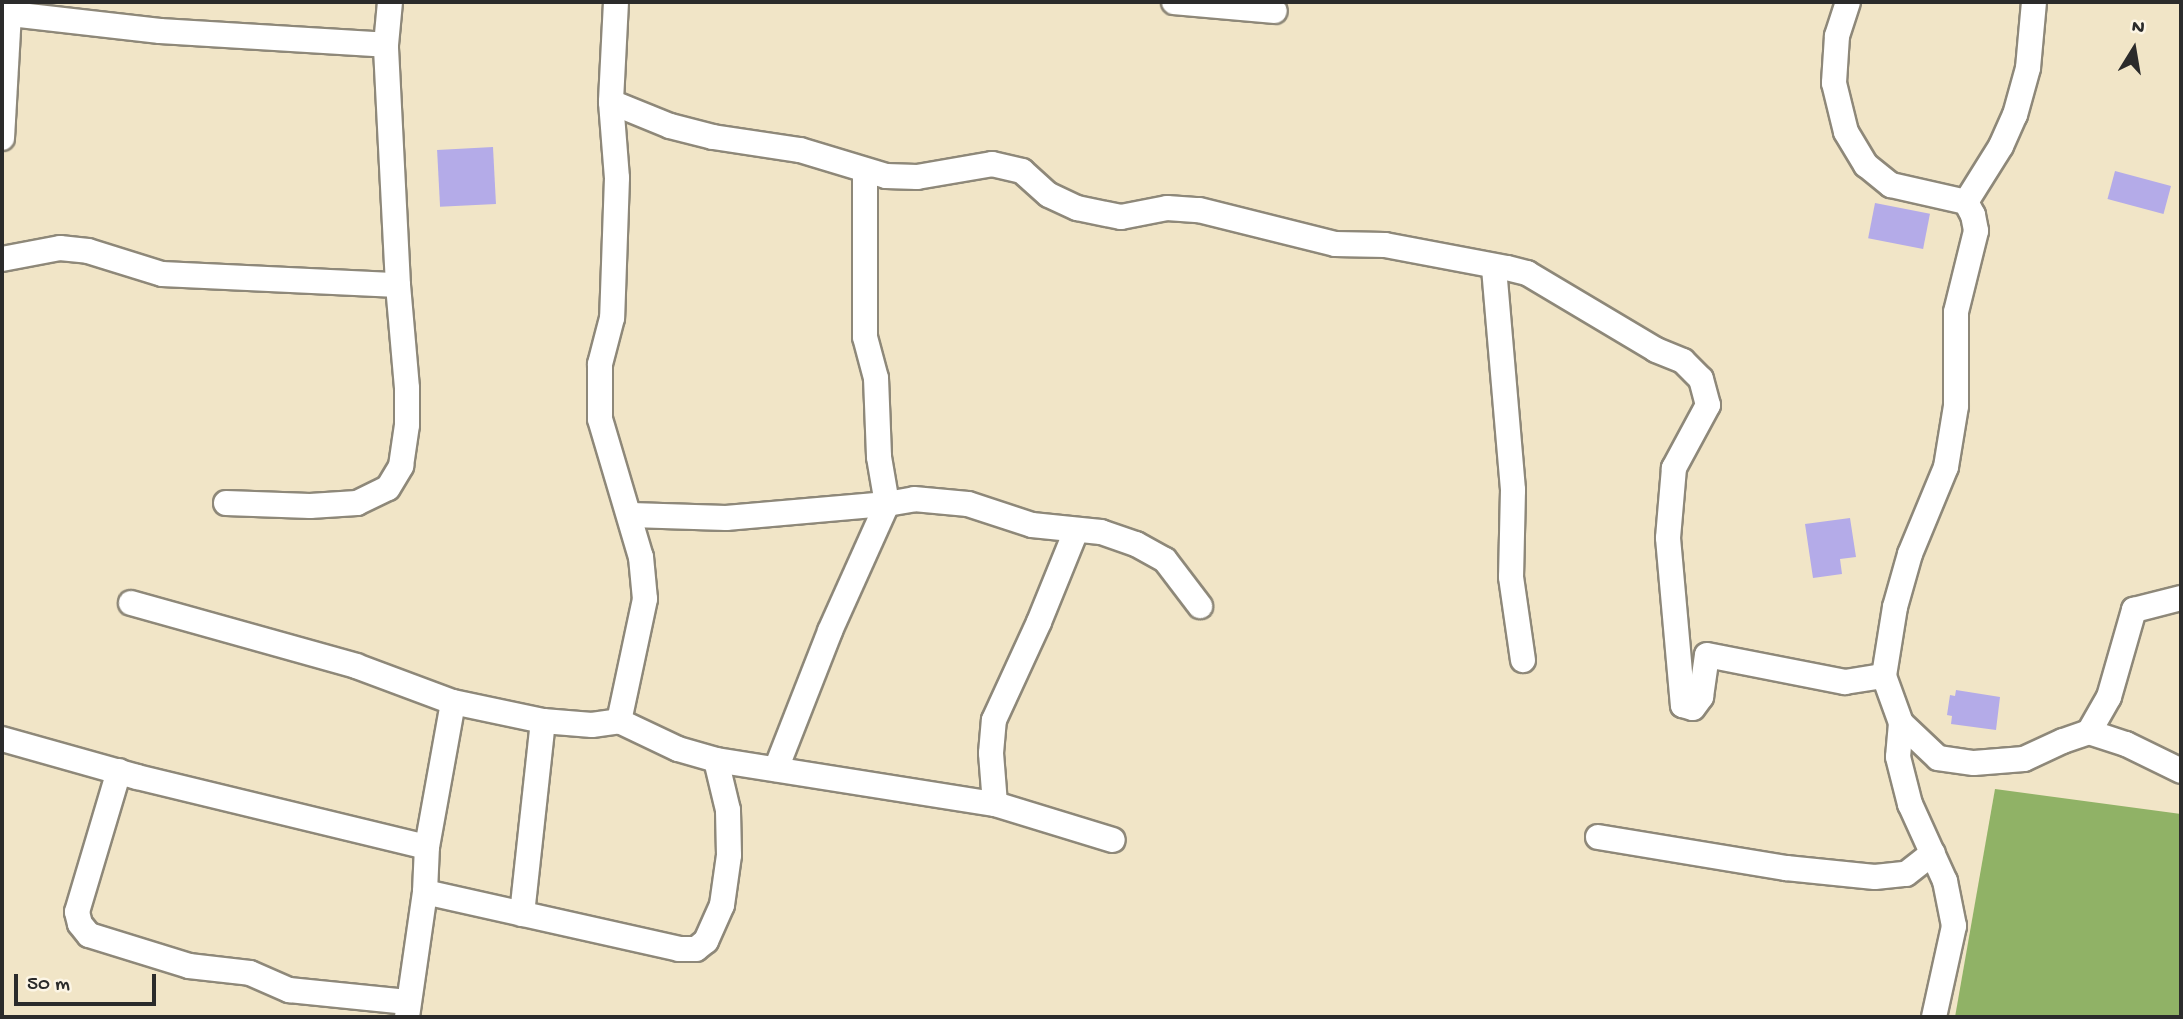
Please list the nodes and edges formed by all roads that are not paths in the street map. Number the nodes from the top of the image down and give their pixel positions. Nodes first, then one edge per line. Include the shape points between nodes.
1 (390, 2) edge
2 (616, 2) edge
3 (1174, 2) edge
4 (1848, 2) edge
5 (2034, 2) edge
6 (1275, 11) dead end
7 (5, 13) edge
8 (386, 45) junction
9 (611, 102) junction
10 (2, 138) edge
11 (865, 172) junction
12 (1966, 202) junction
13 (2, 259) edge
14 (1494, 268) junction
15 (398, 285) junction
16 (226, 503) dead end
17 (887, 503) junction
18 (631, 515) junction
19 (1076, 531) junction
20 (2181, 598) edge
21 (131, 603) dead end
22 (1200, 606) dead end
23 (1523, 660) dead end
24 (1884, 676) junction
25 (453, 702) junction
26 (543, 721) junction
27 (619, 721) junction
28 (1901, 723) junction
29 (2089, 732) junction
30 (2, 739) edge
31 (716, 760) junction
32 (776, 769) junction
33 (120, 771) junction
34 (2181, 771) edge
35 (995, 804) junction
36 (1598, 837) dead end
37 (1112, 840) dead end
38 (427, 847) junction
39 (1933, 853) junction
40 (425, 892) junction
41 (523, 914) junction
42 (407, 1009) edge
43 (1934, 1017) edge

1 - 8 street
2 - 9 street
3 - 6 street
4 - 12 street via 1837,37 1834,83 1846,132 1866,165 1891,185
5 - 12 street via 2028,68 2015,115
7 - 8 street via 160,31
7 - 10 street
8 - 15 street
9 - 11 street via 670,126 800,150
9 - 18 street via 617,178 612,318 600,364 600,419
11 - 14 street via 917,177 992,164 1022,172 1049,194 1077,208 1110,215 1167,208 1199,210 1335,244 1417,250
11 - 17 street via 865,337 876,378 878,457
12 - 24 street via 1976,231 1956,312 1955,406 1946,467 1910,554 1895,607
13 - 15 street via 60,248 88,251 162,274
14 - 23 street via 1513,490 1511,577
14 - 24 street via 1527,273 1656,351 1683,361 1701,379 1708,405 1674,468 1668,538 1684,705 1693,708 1701,697 1707,654 1845,682
15 - 16 street via 407,425 401,466 388,488 358,503
17 - 18 street via 726,518
17 - 19 street via 914,499 968,504 1032,525
17 - 32 street
18 - 27 street via 645,599
19 - 22 street via 1101,532 1165,560
19 - 35 street via 994,720
20 - 29 street via 2134,610 2109,698
21 - 25 street via 356,666
24 - 28 street
25 - 26 street
25 - 38 street
26 - 27 street via 592,725
26 - 41 street
27 - 31 street via 678,749
28 - 29 street via 1938,758 1974,763 2024,759
28 - 39 street via 1898,757 1910,804
29 - 34 street
30 - 33 street
31 - 32 street
31 - 41 street via 728,810 729,855 722,905 706,941 696,950
32 - 35 street
33 - 38 street
33 - 42 street via 77,912 89,935 189,966 250,972 289,990
35 - 37 street
36 - 39 street via 1786,868 1875,877 1906,874
38 - 40 street
39 - 43 street via 1945,881 1954,926
40 - 41 street
40 - 42 street

